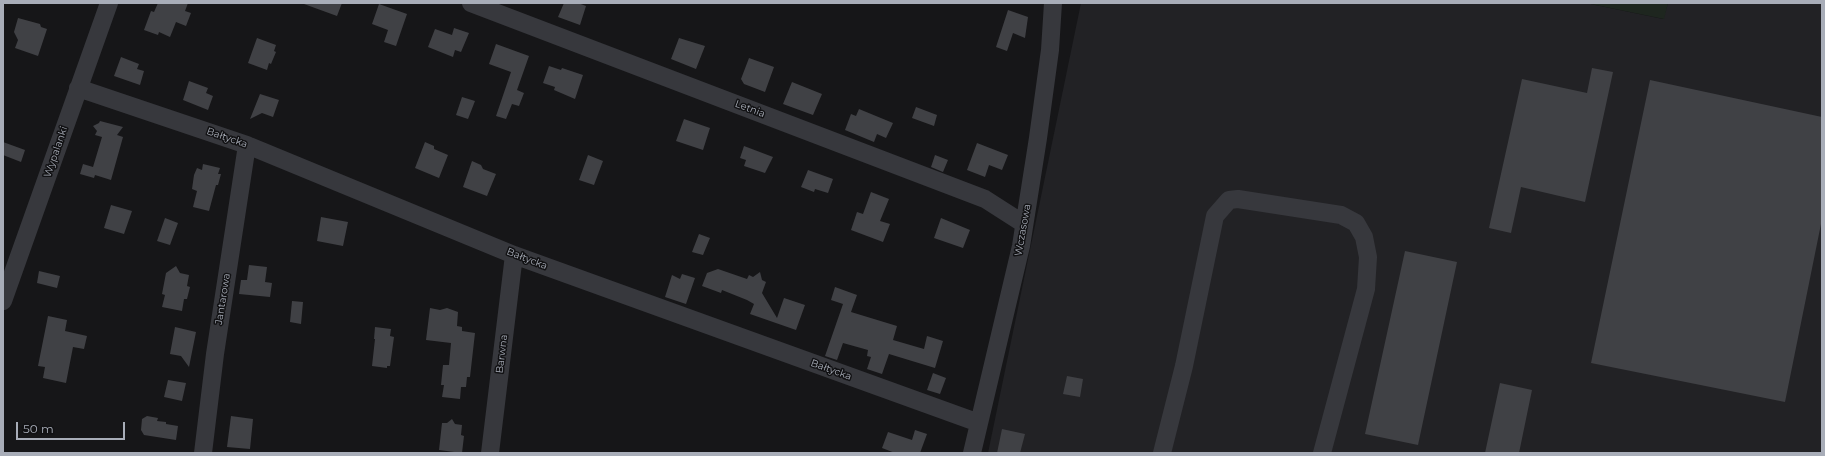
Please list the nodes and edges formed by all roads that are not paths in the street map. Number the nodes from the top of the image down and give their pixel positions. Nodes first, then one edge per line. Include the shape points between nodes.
1 (108, 3) edge
2 (471, 3) edge
3 (1053, 3) edge
4 (78, 88) junction
5 (247, 145) junction
6 (1024, 224) junction
7 (514, 255) junction
8 (3, 301) edge
9 (979, 423) junction
10 (203, 453) edge
11 (490, 453) edge
12 (972, 453) edge
13 (1162, 453) edge
14 (1322, 453) edge

1 - 4 street, Wypalanki
2 - 6 street, Letnia via 985,199
3 - 6 street, Wczasowa via 1050,50
4 - 5 street, Bałtycka
4 - 8 street, Wypalanki
5 - 7 street, Bałtycka
5 - 10 street, Jantarowa via 215,354
6 - 9 street, Wczasowa
7 - 9 street, Bałtycka
7 - 11 street, Barwna
9 - 12 street, Wczasowa
13 - 14 street via 1184,366 1215,216 1229,200 1238,199 1341,215 1356,223 1364,236 1368,258 1366,289

